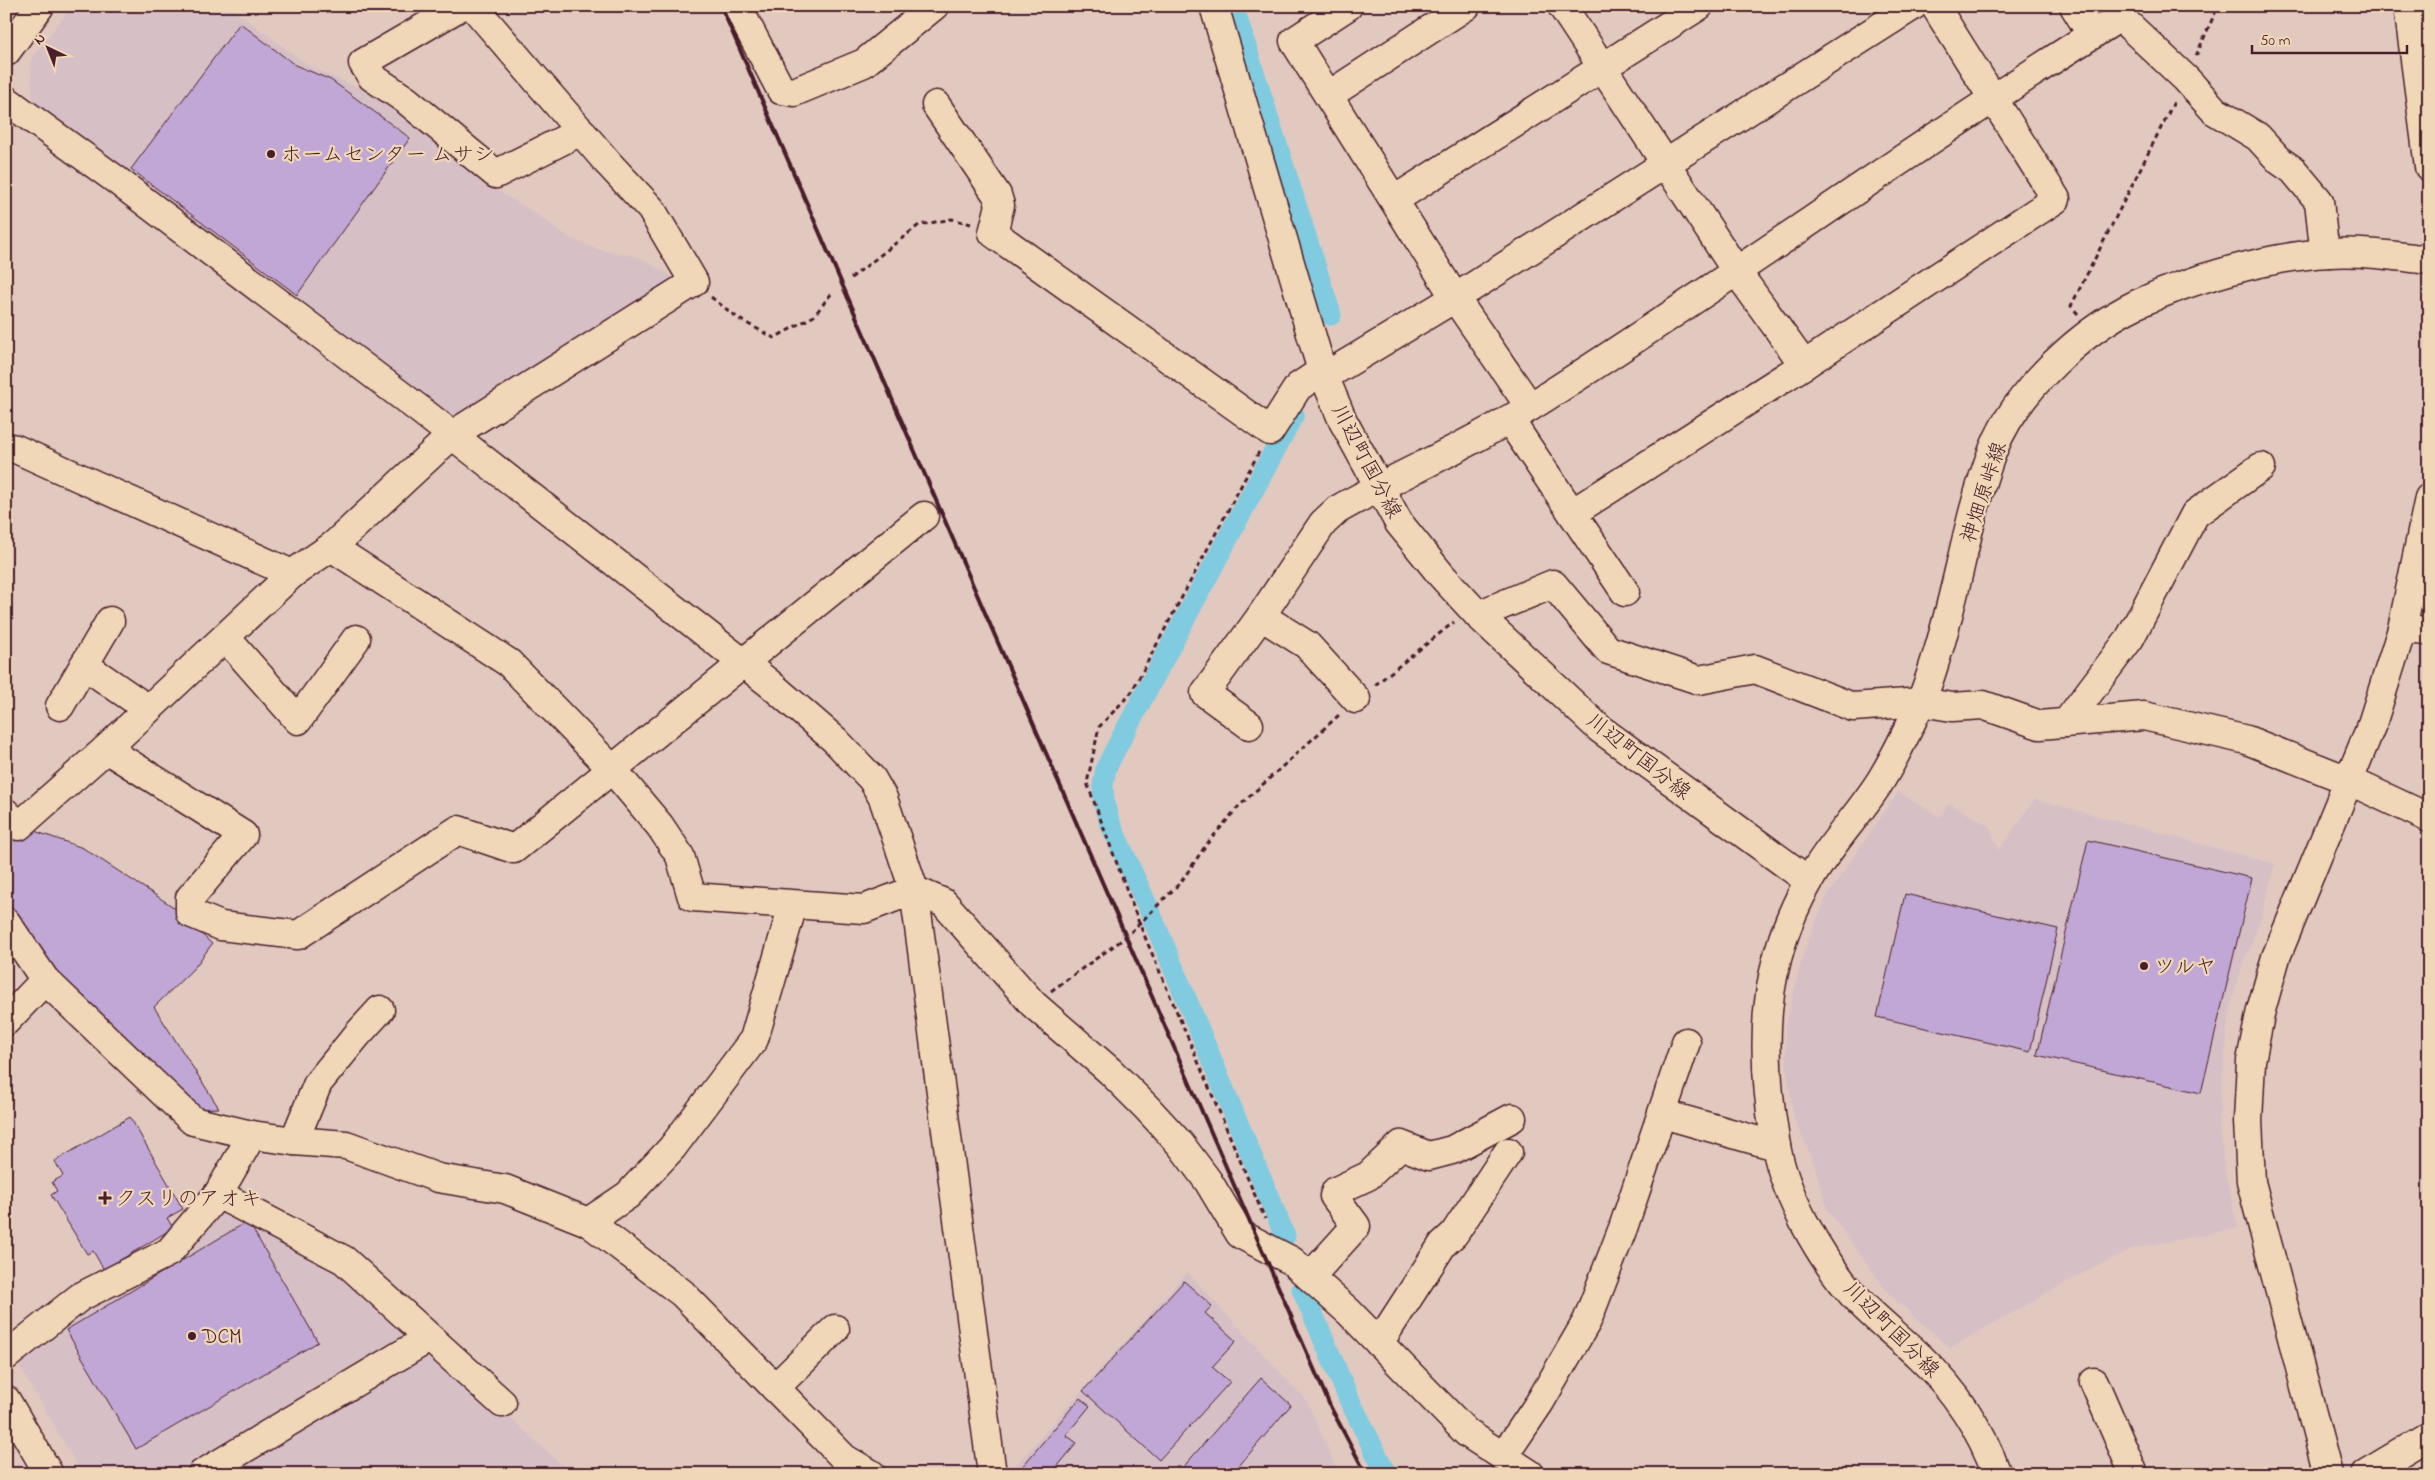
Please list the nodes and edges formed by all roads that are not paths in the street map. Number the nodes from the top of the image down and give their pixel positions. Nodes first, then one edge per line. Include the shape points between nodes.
1 (40, 6) edge
2 (461, 6) edge
3 (472, 6) edge
4 (737, 6) edge
5 (934, 6) edge
6 (1214, 6) edge
7 (1348, 6) edge
8 (1466, 6) edge
9 (1562, 6) edge
10 (1699, 6) edge
11 (1913, 6) edge
12 (1935, 6) edge
13 (2074, 6) edge
14 (2408, 6) edge
15 (2092, 35) junction
16 (6, 52) edge
17 (1602, 68) junction
18 (1329, 95) junction
19 (1993, 99) junction
20 (6, 100) edge
21 (936, 106) dead end
22 (581, 131) junction
23 (1666, 164) junction
24 (2429, 167) edge
25 (1394, 200) junction
26 (2328, 253) junction
27 (2429, 260) edge
28 (1737, 272) junction
29 (1456, 298) junction
30 (1804, 365) junction
31 (1323, 374) junction
32 (1519, 413) junction
33 (452, 435) junction
34 (10, 453) edge
35 (2261, 467) dead end
36 (1377, 487) junction
37 (2429, 498) edge
38 (1572, 513) junction
39 (924, 516) dead end
40 (334, 545) junction
41 (292, 574) junction
42 (1625, 592) dead end
43 (1478, 615) junction
44 (1261, 616) junction
45 (110, 621) dead end
46 (2402, 629) junction
47 (2429, 631) edge
48 (226, 638) junction
49 (356, 639) dead end
50 (742, 663) junction
51 (84, 665) junction
52 (1356, 699) road end
53 (1922, 702) junction
54 (60, 706) dead end
55 (148, 708) junction
56 (2066, 723) junction
57 (1249, 725) dead end
58 (106, 749) junction
59 (612, 770) junction
60 (2350, 781) junction
61 (6, 813) edge
62 (2429, 818) edge
63 (1809, 881) junction
64 (914, 890) junction
65 (793, 905) junction
66 (6, 922) edge
67 (45, 980) junction
68 (380, 1010) dead end
69 (6, 1021) edge
70 (1686, 1042) dead end
71 (1663, 1114) junction
72 (1512, 1118) dead end
73 (252, 1135) junction
74 (294, 1142) junction
75 (1776, 1146) junction
76 (1508, 1152) dead end
77 (218, 1194) junction
78 (588, 1222) junction
79 (1310, 1277) junction
80 (835, 1328) dead end
81 (429, 1338) junction
82 (1379, 1343) junction
83 (6, 1356) edge
84 (2094, 1382) dead end
85 (775, 1388) junction
86 (6, 1400) edge
87 (502, 1402) dead end
88 (2429, 1436) edge
89 (1515, 1467) edge
90 (49, 1474) edge
91 (202, 1474) edge
92 (871, 1474) edge
93 (992, 1474) edge
94 (1997, 1474) edge
95 (2134, 1474) edge
96 (2328, 1474) edge
97 (2366, 1474) edge

1 - 16 street
2 - 22 street via 363,63 372,77 406,100 496,174
3 - 22 street
4 - 5 street via 781,90 794,92 864,63
6 - 31 street, 川辺町国分線
7 - 18 street via 1294,41
8 - 18 street
9 - 17 street
10 - 17 street
11 - 23 street
12 - 19 street
13 - 15 street
14 - 24 street
15 - 19 street
15 - 26 street via 2120,17 2215,111 2258,137 2293,170 2319,201
17 - 23 street
17 - 25 street
18 - 25 street
19 - 28 street
19 - 30 street via 2056,199
20 - 33 street
21 - 31 street via 997,195 1000,205 993,233 1270,431 1298,387
22 - 33 street via 651,209 694,282
23 - 28 street
23 - 29 street
25 - 29 street
26 - 27 street, 神畑原峠線 via 2386,254
26 - 53 street, 神畑原峠線 via 2262,262 2193,282 2135,305 2064,354 2015,408 1994,446 1965,545 1946,627
28 - 30 street
28 - 32 street
29 - 31 street
29 - 32 street
30 - 38 street
31 - 36 street, 川辺町国分線
32 - 36 street
32 - 38 street
33 - 40 street
33 - 50 street
34 - 41 street
35 - 56 street via 2195,514 2130,638
36 - 43 street, 川辺町国分線 via 1399,523
36 - 44 street via 1337,510 1323,523
37 - 46 street
38 - 42 street
39 - 50 street
40 - 41 street
40 - 59 street via 339,552 509,663
41 - 48 street
43 - 53 street via 1553,584 1608,650 1699,680 1755,669 1853,707
43 - 63 street, 川辺町国分線 via 1600,729
44 - 52 street via 1307,645
44 - 57 street via 1205,693
45 - 51 street
46 - 47 street
46 - 60 street
48 - 49 street via 298,720
48 - 55 street
50 - 59 street
50 - 64 street via 835,740 872,779 892,820
51 - 54 street
51 - 55 street
53 - 56 street via 1952,707 1983,705 2040,725
53 - 63 street, 神畑原峠線 via 1882,778
55 - 58 street
56 - 60 street via 2144,716 2247,740
58 - 59 street via 243,835 190,898 190,913 222,926 298,935 458,830 514,849
58 - 61 street via 19,826
59 - 65 street via 660,826 680,856 692,897
60 - 62 street
60 - 96 street via 2273,966 2255,1035 2248,1090 2253,1190
63 - 75 street, 川辺町国分線 via 1782,939 1768,1000 1765,1061
64 - 65 street via 864,909
64 - 79 street via 944,903 1033,1004 1147,1108 1208,1181 1240,1234 1292,1261
64 - 93 street
65 - 78 street via 754,1039 672,1148 628,1195
66 - 67 street
67 - 69 street
67 - 73 street via 192,1121
68 - 74 street via 318,1083
70 - 71 street
71 - 75 street
71 - 89 street via 1587,1321 1540,1402
72 - 79 street via 1444,1152 1429,1156 1401,1145 1368,1176 1336,1191 1334,1196 1356,1226
73 - 74 street
73 - 77 street
74 - 78 street via 346,1146 438,1178 505,1189
75 - 94 street, 川辺町国分線 via 1790,1192 1810,1233 1852,1293 1948,1385 1970,1415
76 - 82 street
77 - 81 street via 344,1260
77 - 83 street via 169,1252 80,1297
78 - 85 street via 682,1293
79 - 82 street
80 - 85 street
81 - 87 street
81 - 91 street
82 - 89 street via 1467,1433
84 - 95 street
85 - 92 street via 845,1459
86 - 90 street
88 - 97 street

